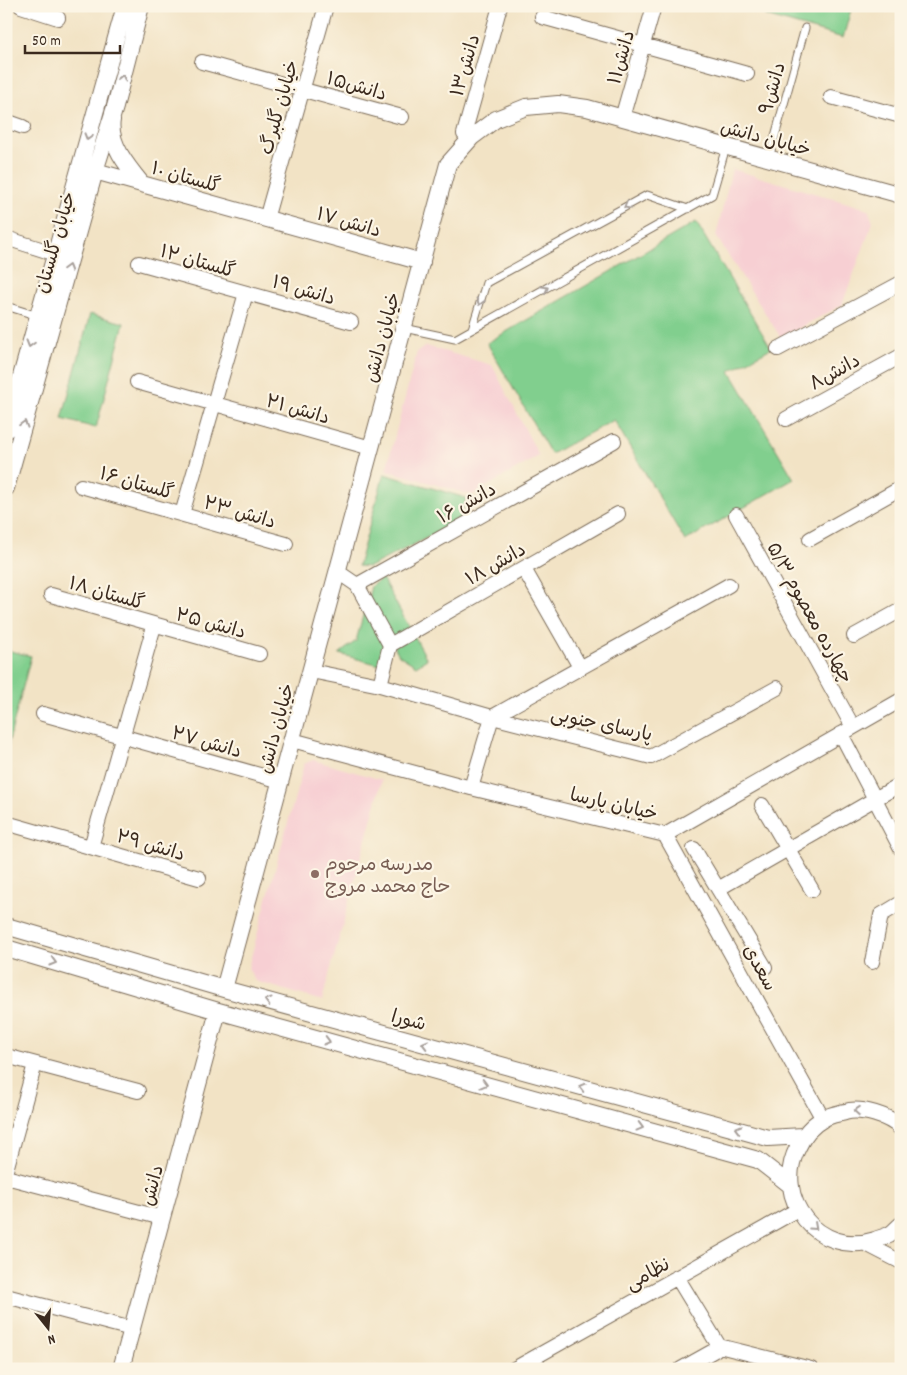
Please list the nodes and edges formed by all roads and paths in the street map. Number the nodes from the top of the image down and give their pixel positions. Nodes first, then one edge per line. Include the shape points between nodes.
1 (21, 6) edge
2 (125, 6) edge
3 (141, 6) edge
4 (326, 6) edge
5 (500, 6) edge
6 (654, 6) edge
7 (542, 17) dead end
8 (58, 18) dead end
9 (805, 28) dead end
10 (643, 45) junction
11 (202, 62) dead end
12 (747, 74) dead end
13 (303, 90) junction
14 (831, 97) dead end
15 (115, 107) junction
16 (901, 116) edge
17 (402, 117) dead end
18 (622, 118) junction
19 (6, 121) edge
20 (23, 127) dead end
21 (464, 134) dead end
22 (726, 147) junction
23 (768, 158) junction
24 (95, 171) junction
25 (142, 184) junction
26 (901, 195) edge
27 (688, 209) junction
28 (266, 219) junction
29 (6, 238) edge
30 (56, 254) junction
31 (139, 262) dead end
32 (422, 262) junction
33 (901, 283) edge
34 (246, 293) junction
35 (6, 306) edge
36 (38, 316) junction
37 (351, 322) dead end
38 (404, 328) junction
39 (472, 329) junction
40 (778, 348) dead end
41 (901, 356) edge
42 (137, 382) dead end
43 (214, 404) junction
44 (786, 419) dead end
45 (6, 430) edge
46 (614, 441) dead end
47 (371, 448) junction
48 (81, 486) dead end
49 (6, 488) edge
50 (901, 488) edge
51 (182, 514) junction
52 (618, 514) dead end
53 (736, 515) dead end
54 (810, 539) dead end
55 (286, 544) dead end
56 (524, 568) junction
57 (338, 572) junction
58 (357, 585) junction
59 (728, 585) dead end
60 (50, 595) dead end
61 (901, 610) edge
62 (154, 626) junction
63 (854, 636) dead end
64 (390, 644) junction
65 (259, 654) dead end
66 (580, 667) junction
67 (311, 671) junction
68 (380, 685) junction
69 (777, 688) dead end
70 (901, 700) edge
71 (43, 714) dead end
72 (492, 716) junction
73 (847, 731) junction
74 (123, 737) junction
75 (292, 740) junction
76 (281, 781) junction
77 (901, 784) edge
78 (471, 788) junction
79 (874, 799) junction
80 (762, 805) dead end
81 (6, 823) edge
82 (665, 835) junction
83 (91, 847) junction
84 (694, 849) dead end
85 (788, 849) junction
86 (901, 849) edge
87 (200, 878) dead end
88 (718, 889) junction
89 (812, 890) dead end
90 (901, 903) edge
91 (6, 926) edge
92 (6, 948) edge
93 (872, 962) dead end
94 (765, 967) dead end
95 (224, 989) junction
96 (218, 1011) junction
97 (6, 1056) edge
98 (35, 1064) junction
99 (138, 1091) dead end
100 (823, 1119) junction
101 (900, 1125) edge
102 (804, 1136) junction
103 (768, 1138) junction
104 (760, 1161) junction
105 (6, 1170) edge
106 (6, 1177) edge
107 (790, 1185) junction
108 (798, 1210) junction
109 (162, 1218) junction
110 (901, 1225) edge
111 (864, 1243) junction
112 (901, 1262) edge
113 (677, 1278) junction
114 (6, 1296) edge
115 (132, 1330) junction
116 (715, 1350) dead end
117 (121, 1369) edge
118 (514, 1369) edge
119 (682, 1369) edge
120 (811, 1369) edge

1 - 8 street
2 -> 30 street, خیابان گلستان
15 -> 3 street, خیابان گلستان
4 - 13 street, خیابان گلبرگ
5 - 21 street, دانش۱۳
6 - 10 street, دانش۱۱
7 - 10 street
9 - 23 lane, دانش۹
10 - 12 street
10 - 18 street, دانش۱۱
11 - 13 street, دانش۱۵
13 - 17 street, دانش۱۵
13 - 28 street, خیابان گلبرگ
14 - 16 street
15 - 24 street, خیابان گلستان
15 - 25 street via 111,127 118,148
18 - 22 street, خیابان دانش
18 - 32 street, خیابان دانش via 558,104 526,107 496,120 472,137 448,164
19 - 20 street
22 - 23 street, خیابان دانش
22 - 27 lane via 712,195
23 - 26 street, خیابان دانش
24 - 25 street, گلستان ۱۰
49 -> 24 street, خیابان گلستان
25 - 28 street, گلستان ۱۰
39 -> 27 lane
27 -> 39 lane via 647,195 486,283
28 - 32 street, دانش ۱۷
29 - 30 street
30 - 36 street, خیابان گلستان
31 - 34 street, گلستان ۱۲
32 - 38 street, خیابان دانش
33 - 40 street
34 - 37 street, دانش ۱۹
34 - 43 street
35 - 36 lane
36 -> 45 street, خیابان گلستان
38 - 39 lane via 455,339
38 - 47 street, خیابان دانش
41 - 44 street, دانش۸
42 - 43 street, دانش ۲۱
43 - 47 street, دانش ۲۱
43 - 51 street
46 - 58 street, دانش ۱۶
47 - 57 street, خیابان دانش
48 - 51 street, گلستان ۱۶
50 - 54 street
51 - 55 street, دانش ۲۳
52 - 56 street, دانش ۱۸
53 - 73 street, چهارده معصوم ۵/۳
56 - 64 street, دانش ۱۸
56 - 66 street
57 - 58 street
57 - 67 street, خیابان دانش
58 - 64 street
59 - 66 street
60 - 62 street, گلستان ۱۸
61 - 63 street
62 - 65 street, دانش ۲۵
62 - 74 street
64 - 68 street
66 - 72 street
67 - 68 street, پارسای جنوبی
67 - 75 street, خیابان دانش
68 - 72 street, پارسای جنوبی
69 - 72 street, پارسای جنوبی via 651,757
70 - 73 street, خیابان پارسا
71 - 74 street, دانش ۲۷
72 - 78 street
73 - 79 street, چهارده معصوم ۵/۳
73 - 82 street, خیابان پارسا
74 - 76 street, دانش ۲۷
74 - 83 street
75 - 76 street, خیابان دانش
75 - 78 street, خیابان پارسا
76 - 95 street, خیابان دانش
77 - 79 street
78 - 82 street, خیابان پارسا
79 - 85 street
79 - 86 street, چهارده معصوم ۵/۳
80 - 85 street
81 - 83 street, دانش ۲۹
82 - 100 street, سعدی
83 - 87 street, دانش ۲۹
84 - 88 street
85 - 88 street
85 - 89 street
88 - 94 street
90 - 93 street via 881,915
91 - 95 street, شورا
92 -> 96 street
103 -> 95 street, شورا
96 -> 104 street
96 - 109 street, دانش
97 - 98 street
98 - 99 street
98 - 105 street
101 -> 100 street via 874,1112 848,1110
100 - 102 street
102 - 103 street, شورا
102 - 107 street via 792,1159
103 - 104 street via 768,1150
104 - 107 street
106 - 109 street
107 - 108 street
108 -> 111 street via 815,1230 838,1242
108 - 113 street, نظامی
109 - 115 street, دانش
110 - 111 street via 889,1235
111 - 112 street
113 - 118 street, نظامی
113 - 120 street via 719,1346
114 - 115 street
115 - 117 street, دانش
116 - 119 street

